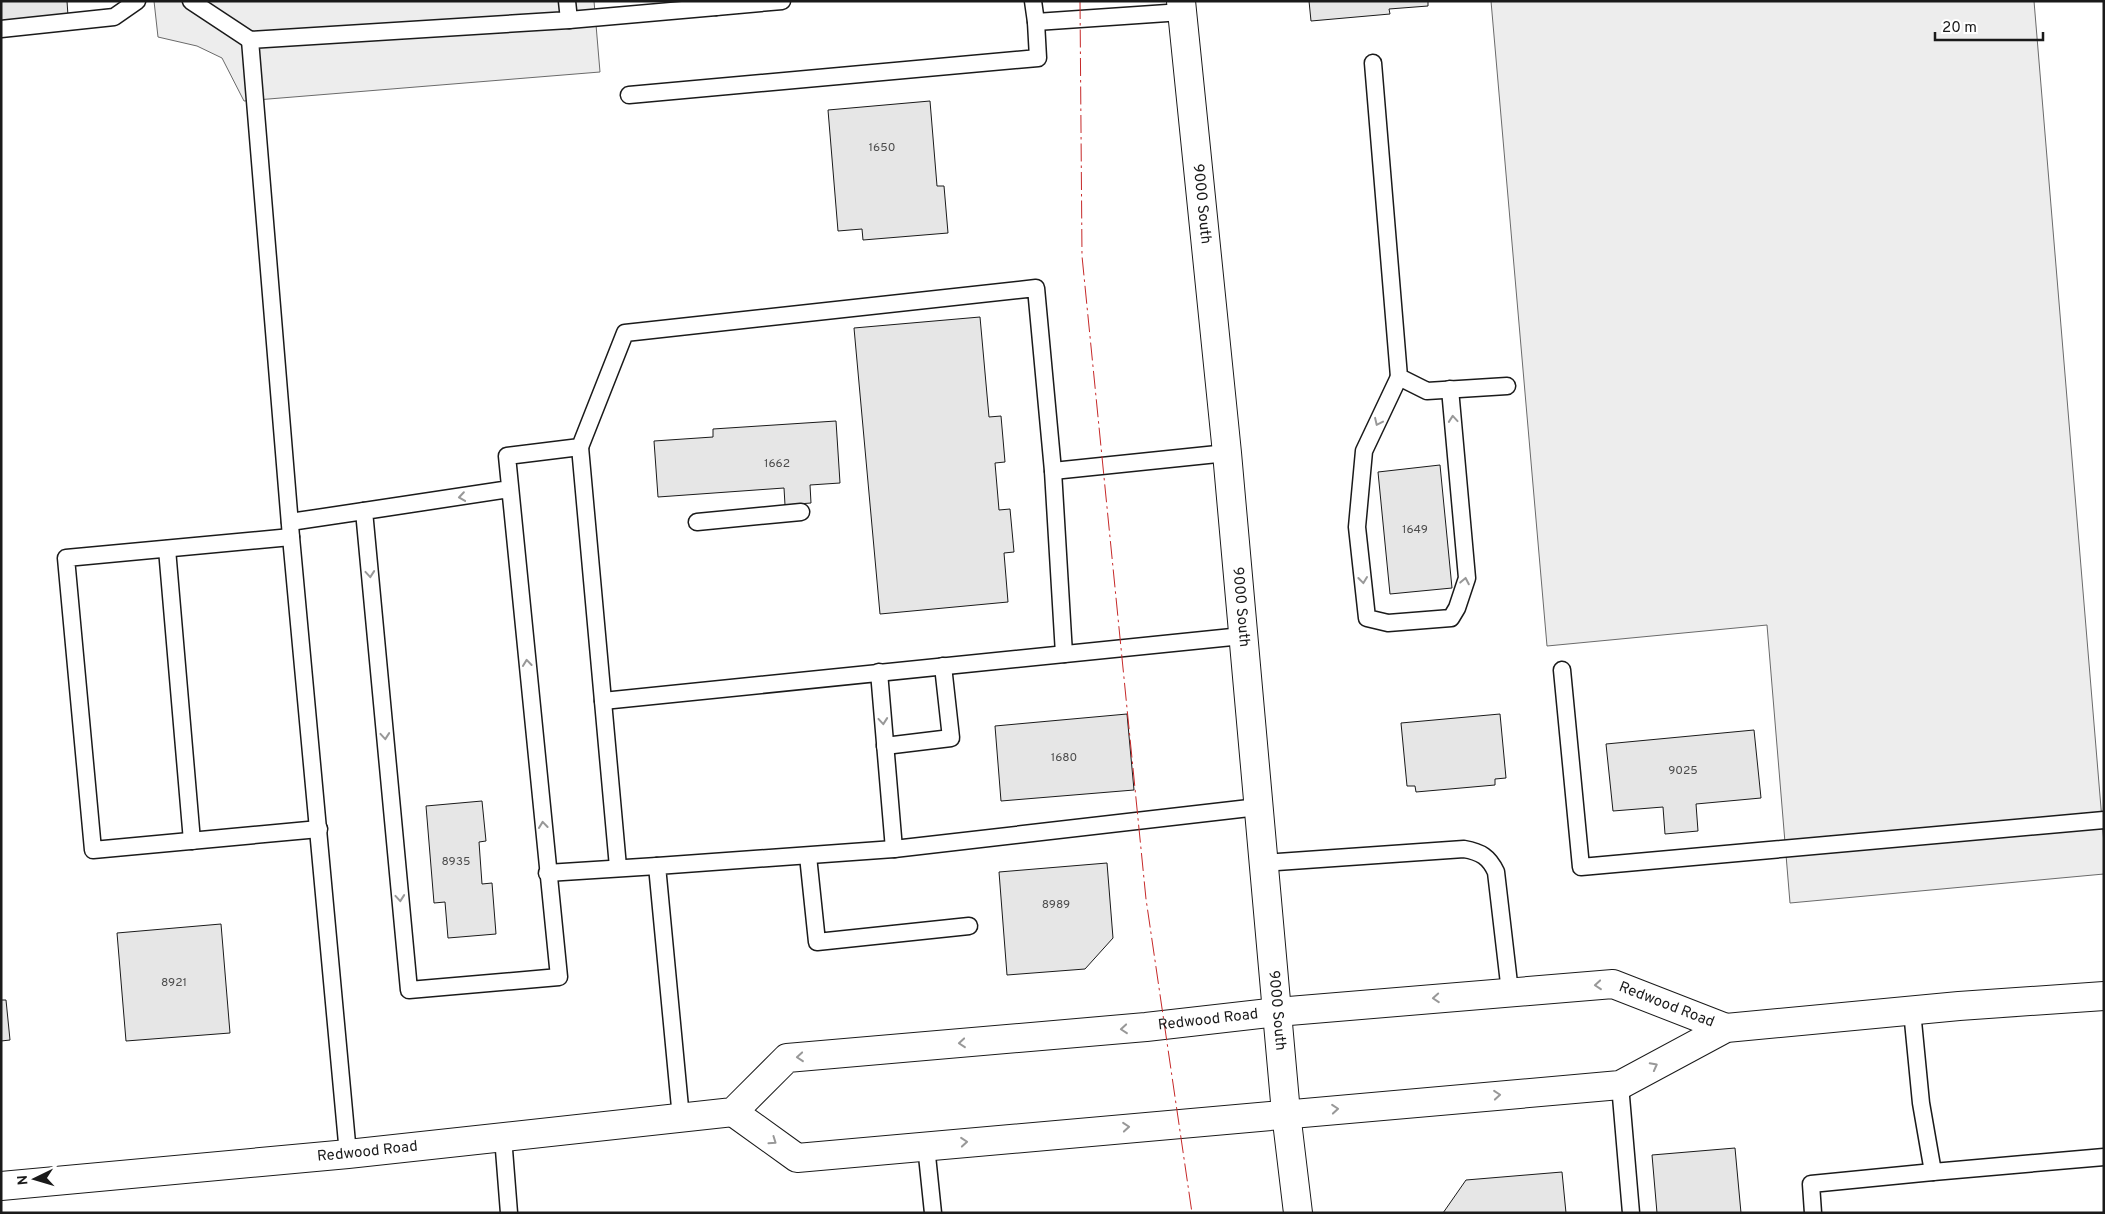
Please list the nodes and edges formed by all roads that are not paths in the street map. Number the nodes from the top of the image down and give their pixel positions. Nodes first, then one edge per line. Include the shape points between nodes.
1 (136, 1) edge
2 (190, 1) edge
3 (567, 1) edge
4 (782, 1) edge
5 (1033, 1) edge
6 (716, 4) edge
7 (1182, 7) edge
8 (569, 20) junction
9 (1036, 22) junction
10 (1, 29) edge
11 (250, 40) junction
12 (1373, 63) dead end
13 (629, 96) dead end
14 (1399, 378) junction
15 (1507, 386) dead end
16 (1450, 389) junction
17 (580, 447) junction
18 (1227, 453) junction
19 (1053, 471) junction
20 (510, 490) junction
21 (364, 511) junction
22 (801, 512) dead end
23 (697, 522) dead end
24 (291, 530) junction
25 (167, 549) junction
26 (1242, 636) junction
27 (1064, 654) junction
28 (943, 666) junction
29 (1562, 670) dead end
30 (879, 672) junction
31 (602, 701) junction
32 (885, 746) junction
33 (1258, 807) junction
34 (2104, 820) edge
35 (319, 829) junction
36 (192, 841) junction
37 (894, 849) junction
38 (808, 856) junction
39 (1263, 863) junction
40 (657, 866) junction
41 (618, 867) junction
42 (547, 873) junction
43 (969, 926) dead end
44 (1510, 992) junction
45 (2104, 996) edge
46 (1912, 1011) junction
47 (1277, 1012) junction
48 (1726, 1028) junction
49 (1620, 1085) junction
50 (733, 1112) junction
51 (1286, 1113) junction
52 (681, 1118) junction
53 (503, 1137) junction
54 (926, 1146) junction
55 (348, 1154) junction
56 (2104, 1157) edge
57 (1933, 1172) junction
58 (1, 1186) edge
59 (509, 1213) edge
60 (933, 1213) edge
61 (1298, 1213) edge
62 (1631, 1213) edge
63 (1813, 1213) edge

1 - 10 lane via 114,17
2 - 11 lane
3 - 8 lane
4 - 6 lane
5 - 9 lane
6 - 8 lane
7 - 9 lane
7 - 18 main road, 9000 South
8 - 11 lane
9 - 13 lane via 1038,58
11 - 24 lane
12 - 14 lane
14 - 16 lane via 1426,392
14 -> 16 lane via 1364,451 1357,527 1367,618 1388,622 1450,618 1457,608 1467,578
15 - 16 lane
17 - 19 lane via 625,333 1036,288
17 - 20 lane via 507,456
17 - 31 lane
18 - 19 lane
18 - 26 main road, 9000 South
19 - 27 lane
20 -> 21 lane
42 -> 20 lane
21 - 24 lane
21 -> 42 lane via 409,990 559,977
22 - 23 lane
24 - 25 lane
24 - 35 lane
25 - 36 lane
25 - 36 lane via 66,558 93,850
26 - 27 lane
26 - 33 main road, 9000 South
27 - 28 lane
28 - 30 lane
28 - 32 lane via 951,738
29 - 34 lane via 1582,867
30 - 31 lane
30 -> 32 lane
31 - 41 lane
32 - 37 lane
33 - 37 lane
33 - 39 main road, 9000 South
35 - 36 lane
35 - 55 lane
37 - 38 lane
38 - 40 lane
38 - 43 lane via 817,942
39 - 44 lane via 1464,849 1478,852 1491,860 1496,872
39 - 47 main road, 9000 South
40 - 41 lane
40 - 52 lane
41 - 42 lane
44 -> 47 main road, Redwood Road
48 -> 44 main road, Redwood Road via 1613,984
45 - 46 main road, Redwood Road
46 - 48 main road, Redwood Road
46 - 57 lane via 1921,1103
47 -> 50 main road, Redwood Road via 1146,1027 787,1058
47 - 51 main road, 9000 South
49 -> 48 main road, Redwood Road
51 -> 49 main road, Redwood Road
49 - 62 lane
50 - 52 main road, Redwood Road
50 -> 54 main road, Redwood Road via 797,1158
54 -> 51 main road, Redwood Road
51 - 61 main road, 9000 South
52 - 53 main road, Redwood Road
53 - 55 main road, Redwood Road
53 - 59 lane
54 - 60 lane
55 - 58 main road, Redwood Road
56 - 57 lane
57 - 63 lane via 1811,1184

